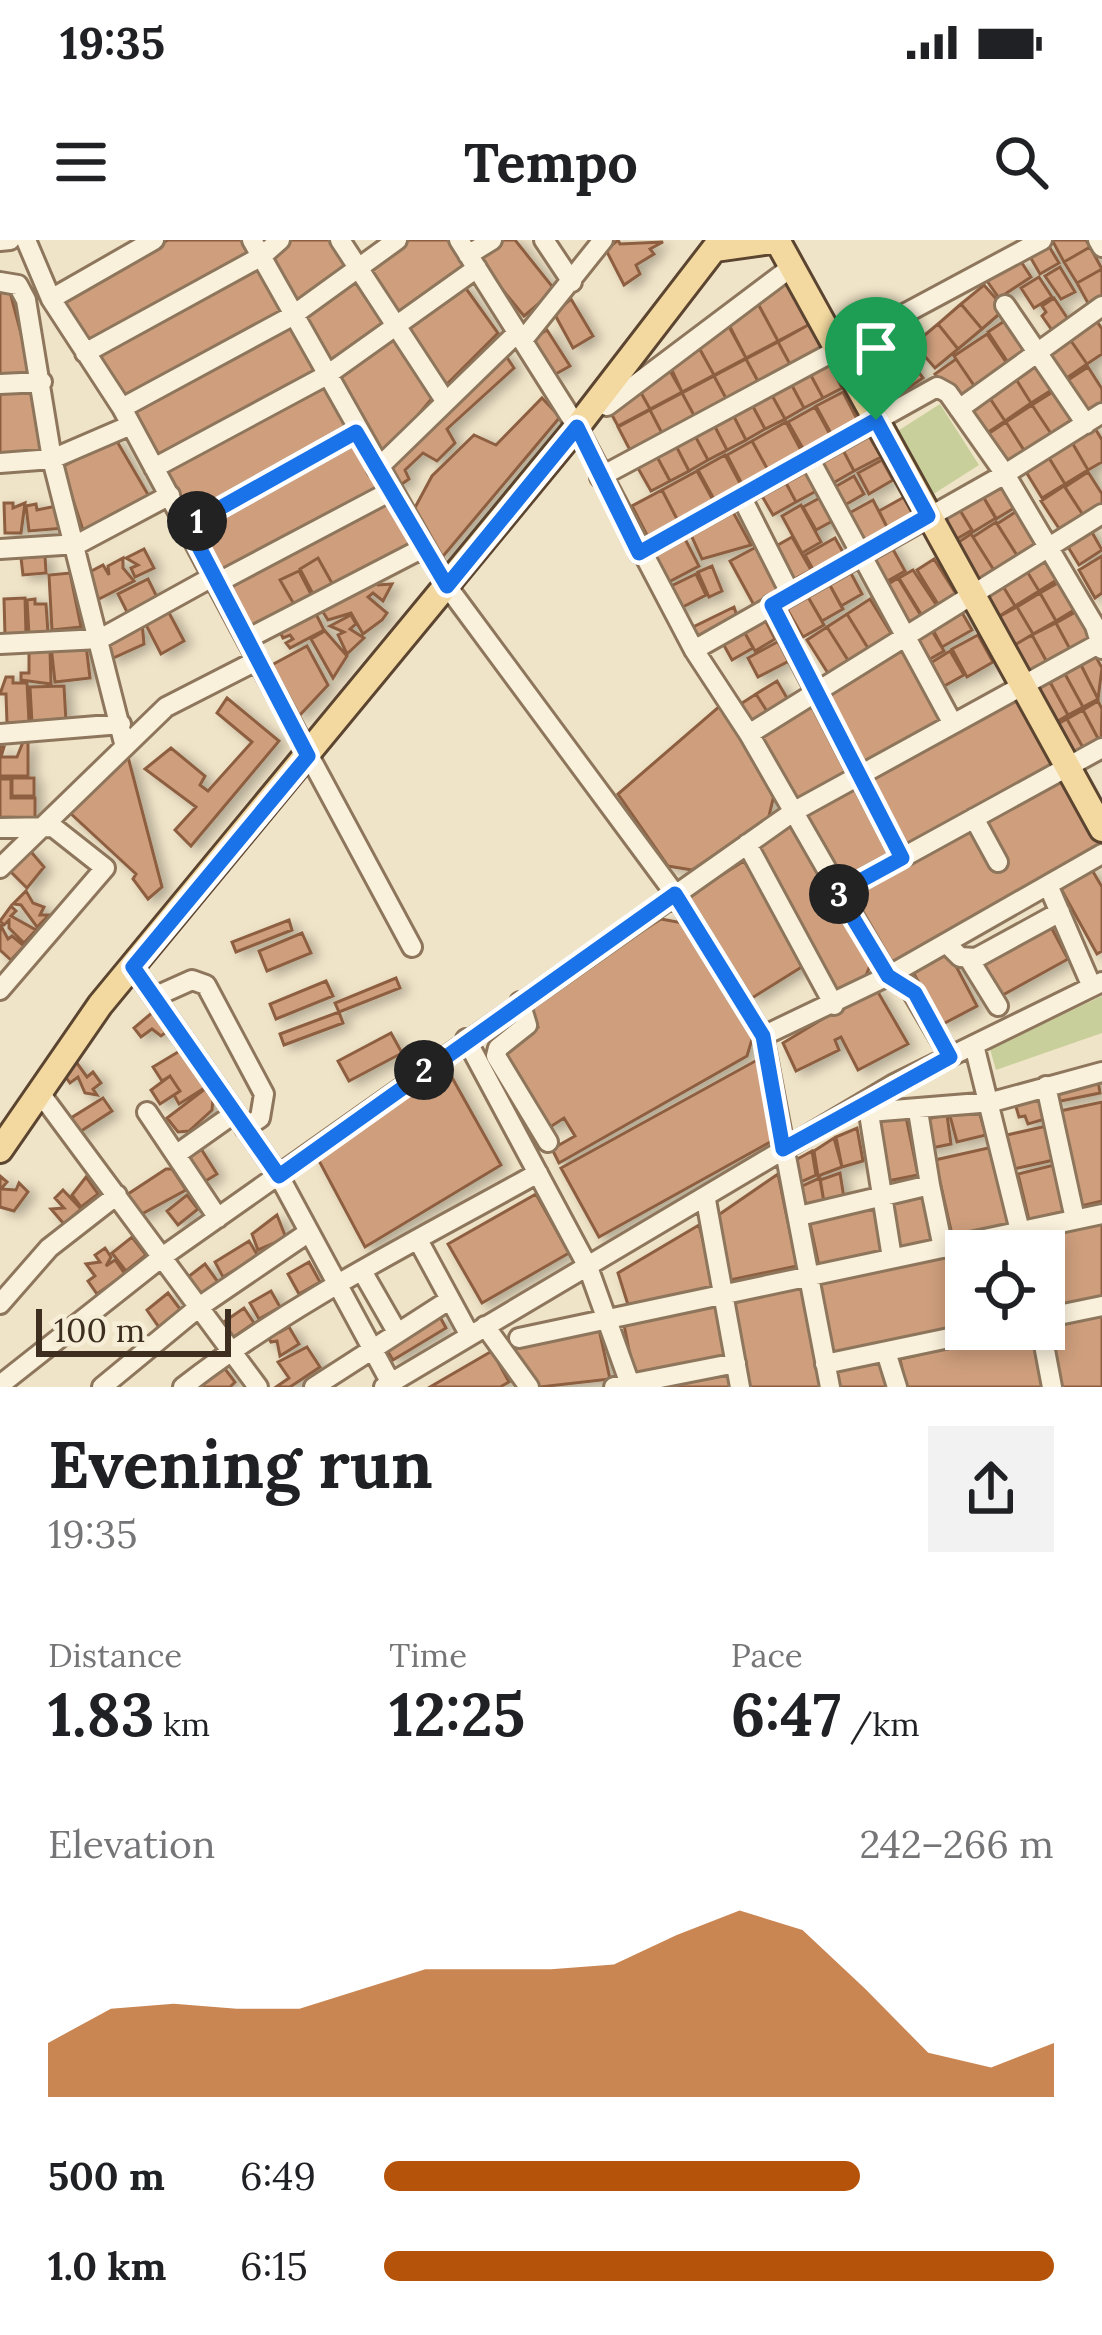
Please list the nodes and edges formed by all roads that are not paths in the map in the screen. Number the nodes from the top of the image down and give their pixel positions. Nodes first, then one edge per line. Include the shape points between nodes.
1 (10, 240) edge
2 (26, 240) edge
3 (154, 240) edge
4 (280, 240) edge
5 (340, 240) edge
6 (397, 240) edge
7 (493, 240) edge
8 (544, 240) edge
9 (604, 240) edge
10 (1042, 240) edge
11 (0, 241) edge
12 (778, 241) edge
13 (718, 244) edge
14 (257, 248) edge
15 (468, 254) edge
16 (357, 266) junction
17 (793, 266) junction
18 (0, 282) edge
19 (572, 282) junction
20 (51, 299) junction
21 (1005, 305) dead end
22 (1102, 306) edge
23 (292, 316) junction
24 (392, 327) junction
25 (521, 336) junction
26 (840, 349) junction
27 (85, 353) junction
28 (1037, 353) junction
29 (327, 375) junction
30 (42, 382) junction
31 (0, 384) edge
32 (444, 398) junction
33 (607, 406) dead end
34 (959, 409) junction
35 (127, 416) junction
36 (1094, 418) edge
37 (876, 420) junction
38 (577, 427) junction
39 (356, 432) junction
40 (52, 459) junction
41 (810, 460) junction
42 (0, 463) edge
43 (154, 468) junction
44 (376, 469) junction
45 (1005, 474) junction
46 (600, 477) junction
47 (389, 492) junction
48 (170, 495) junction
49 (742, 498) junction
50 (1102, 514) edge
51 (928, 516) junction
52 (188, 526) junction
53 (78, 544) junction
54 (424, 547) junction
55 (1051, 548) junction
56 (0, 549) edge
57 (639, 553) junction
58 (859, 555) junction
59 (216, 579) junction
60 (447, 586) junction
61 (790, 593) junction
62 (975, 596) junction
63 (772, 605) junction
64 (247, 638) junction
65 (906, 638) junction
66 (100, 639) junction
67 (0, 644) edge
68 (1102, 644) edge
69 (694, 650) junction
70 (258, 660) junction
71 (1024, 685) junction
72 (817, 693) junction
73 (953, 724) junction
74 (0, 734) edge
75 (122, 734) junction
76 (749, 734) junction
77 (1102, 748) edge
78 (308, 756) junction
79 (1068, 766) junction
80 (859, 775) junction
81 (793, 812) junction
82 (974, 818) junction
83 (4, 828) edge
84 (1102, 829) edge
85 (33, 832) junction
86 (747, 844) junction
87 (1102, 854) edge
88 (902, 858) junction
89 (998, 862) dead end
90 (0, 868) edge
91 (1048, 885) junction
92 (838, 893) junction
93 (675, 894) junction
94 (1060, 912) junction
95 (946, 943) junction
96 (412, 947) dead end
97 (968, 959) junction
98 (133, 967) junction
99 (888, 976) junction
100 (1097, 985) edge
101 (0, 990) edge
102 (154, 997) junction
103 (520, 1002) junction
104 (834, 1005) junction
105 (998, 1006) dead end
106 (763, 1036) junction
107 (466, 1040) junction
108 (974, 1045) junction
109 (950, 1057) junction
110 (489, 1063) junction
111 (1102, 1072) edge
112 (1046, 1086) junction
113 (40, 1093) junction
114 (992, 1102) junction
115 (868, 1107) junction
116 (919, 1111) junction
117 (147, 1112) dead end
118 (240, 1120) junction
119 (567, 1132) dead end
120 (548, 1142) junction
121 (783, 1149) junction
122 (0, 1150) edge
123 (177, 1154) junction
124 (528, 1155) junction
125 (538, 1173) junction
126 (279, 1176) junction
127 (930, 1185) junction
128 (117, 1195) junction
129 (881, 1197) junction
130 (706, 1200) junction
131 (1102, 1214) edge
132 (799, 1216) junction
133 (218, 1218) junction
134 (1075, 1219) junction
135 (1021, 1230) edge
136 (1049, 1230) edge
137 (309, 1232) junction
138 (418, 1240) junction
139 (944, 1247) joint
140 (162, 1257) junction
141 (892, 1258) junction
142 (588, 1268) junction
143 (362, 1271) junction
144 (810, 1276) junction
145 (337, 1285) junction
146 (723, 1295) junction
147 (449, 1300) junction
148 (0, 1304) edge
149 (1102, 1306) edge
150 (199, 1307) junction
151 (1065, 1314) edge
152 (607, 1320) junction
153 (477, 1330) junction
154 (397, 1332) junction
155 (519, 1338) dead end
156 (945, 1339) edge
157 (371, 1348) junction
158 (230, 1350) junction
159 (1045, 1350) edge
160 (886, 1352) junction
161 (736, 1363) junction
162 (825, 1364) junction
163 (0, 1385) edge
164 (389, 1386) edge
165 (625, 1386) edge
166 (102, 1387) edge
167 (183, 1387) edge
168 (258, 1387) edge
169 (314, 1387) edge
170 (529, 1387) edge
171 (740, 1387) edge
172 (830, 1387) edge
173 (897, 1387) edge
174 (1052, 1387) edge

1 - 11 street
2 - 20 street
3 - 20 street
4 - 14 street
5 - 16 street
6 - 16 street
7 - 15 street
8 - 19 street
9 - 19 street
10 - 26 street
12 - 13 main road
12 - 17 main road
13 - 38 main road
14 - 23 street
14 - 27 street
15 - 24 street
15 - 25 street
16 - 23 street
16 - 24 street
17 - 26 main road
17 - 33 street
18 - 30 street via 18,285 26,300
19 - 25 street
20 - 27 street
21 - 28 street
22 - 28 street
23 - 29 street
23 - 35 street
24 - 29 street
24 - 32 street
25 - 32 street
25 - 38 street
26 - 37 main road
26 - 46 street
27 - 35 street
28 - 34 street
28 - 36 street
29 - 39 street
29 - 43 street
30 - 31 street
30 - 40 street
32 - 44 street
34 - 37 street via 943,389 930,388
34 - 45 street
35 - 40 street
35 - 43 street
36 - 45 street
37 - 41 street
37 - 51 main road
38 - 46 street
38 - 60 main road
39 - 44 street
39 - 52 street
40 - 42 street
40 - 53 street
41 - 49 street
41 - 58 street
43 - 48 street
44 - 47 street
45 - 51 street
45 - 55 street
46 - 57 street
47 - 54 street
47 - 59 street
48 - 52 street
48 - 53 street
49 - 57 street
49 - 61 street
50 - 55 street
51 - 58 street
51 - 62 main road
52 - 59 street
53 - 56 street
53 - 66 street
54 - 60 street
54 - 64 street
55 - 62 street
55 - 68 street
57 - 69 street
58 - 61 street
58 - 65 street
59 - 64 street
59 - 66 street
60 - 78 main road
60 - 93 street
61 - 63 street
62 - 65 street
62 - 71 main road
63 - 69 street
63 - 72 street
64 - 70 street
65 - 72 street
65 - 73 street
66 - 67 street
66 - 75 street
68 - 71 street
69 - 76 street
70 - 75 street
70 - 78 street
71 - 73 street
71 - 79 main road
72 - 76 street
72 - 80 street
73 - 80 street
74 - 75 street
75 - 85 street
76 - 81 street
77 - 79 street
78 - 96 street
78 - 98 main road
79 - 82 street
79 - 84 main road
80 - 81 street
80 - 88 street
81 - 86 street
81 - 92 street
82 - 88 street
82 - 89 street
83 - 85 street
85 - 90 street
85 - 101 street via 66,832 101,862 104,875
86 - 93 street
86 - 104 street
87 - 91 street
88 - 92 street
91 - 94 street
91 - 95 street
92 - 99 street
93 - 103 street
93 - 106 street
94 - 97 street
94 - 100 street
95 - 97 street
95 - 99 street
97 - 105 street
98 - 102 street
98 - 113 main road
99 - 104 street
99 - 109 street via 908,985
100 - 108 street
102 - 118 street
102 - 118 street via 192,980 206,985 264,1094 260,1118
103 - 107 street
103 - 110 street via 527,1025
104 - 106 street
106 - 121 street
107 - 110 street
107 - 126 street
108 - 109 street
108 - 114 street
109 - 115 street
110 - 120 street
110 - 124 street
111 - 112 street
112 - 114 street
112 - 134 street
113 - 122 main road
113 - 128 street
114 - 116 street
114 - 135 street
115 - 116 street
115 - 121 street
115 - 129 street
116 - 127 street
117 - 123 street
118 - 123 street
118 - 126 street
119 - 120 street
120 - 124 street
121 - 130 street
121 - 132 street
123 - 133 street
124 - 125 street
125 - 138 street
125 - 142 street
126 - 133 street
126 - 137 street
127 - 129 street
127 - 139 street
128 - 140 street
128 - 148 street via 49,1248
129 - 132 street
129 - 141 street
130 - 142 street
130 - 146 street
131 - 134 street
132 - 144 street
133 - 140 street
134 - 136 street
137 - 145 street
137 - 150 street
138 - 143 street
138 - 147 street
139 - 141 street
140 - 150 street
140 - 163 street
141 - 144 street
142 - 152 street
142 - 153 street
143 - 145 street
143 - 154 street
144 - 146 street
144 - 162 street
145 - 157 street
145 - 158 street
146 - 152 street
146 - 161 street
147 - 153 street
147 - 154 street
149 - 151 street
150 - 158 street
150 - 166 street
152 - 155 street
152 - 165 street
153 - 164 street
153 - 170 street
154 - 157 street
156 - 160 street
157 - 164 street
157 - 169 street
158 - 167 street
158 - 168 street
159 - 174 street
160 - 162 street
160 - 173 street
161 - 165 street
161 - 171 street
162 - 172 street

